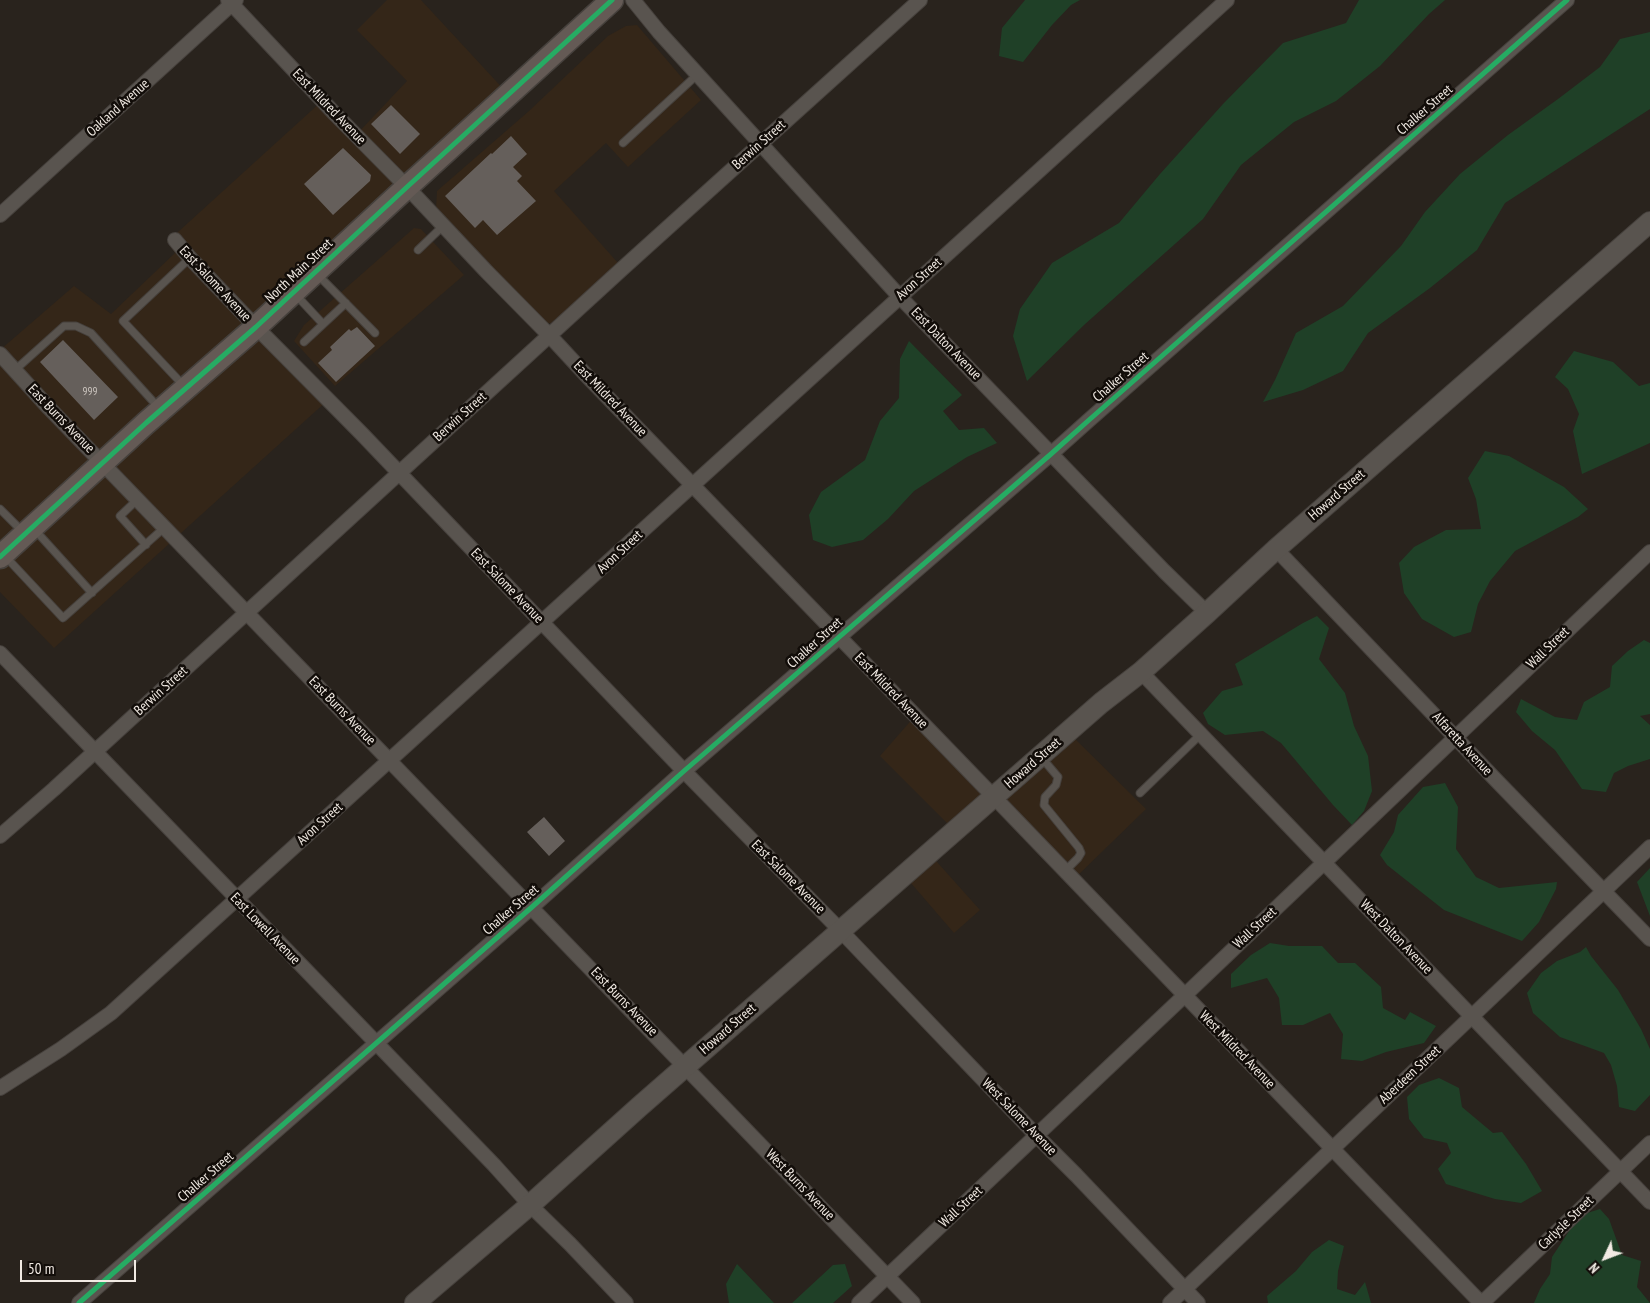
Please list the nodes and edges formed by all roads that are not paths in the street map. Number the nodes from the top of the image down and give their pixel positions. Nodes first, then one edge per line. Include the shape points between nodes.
1 (612, 0) edge
2 (633, 0) edge
3 (920, 0) edge
4 (1227, 0) edge
5 (1567, 0) edge
6 (232, 1) edge
7 (698, 74) junction
8 (623, 143) dead end
9 (762, 144) junction
10 (407, 187) junction
11 (0, 215) edge
12 (1650, 222) edge
13 (443, 226) junction
14 (175, 240) dead end
15 (418, 250) dead end
16 (190, 258) junction
17 (315, 272) junction
18 (293, 292) junction
19 (900, 297) junction
20 (346, 303) junction
21 (323, 324) junction
22 (256, 327) junction
23 (375, 333) dead end
24 (550, 336) junction
25 (304, 342) dead end
26 (0, 354) edge
27 (15, 370) junction
28 (186, 388) junction
29 (161, 411) junction
30 (1051, 454) junction
31 (104, 463) junction
32 (399, 473) junction
33 (693, 484) junction
34 (138, 499) junction
35 (0, 508) edge
36 (165, 527) junction
37 (29, 530) junction
38 (146, 544) junction
39 (1276, 549) junction
40 (1650, 552) edge
41 (2, 556) edge
42 (92, 592) junction
43 (246, 612) junction
44 (1207, 613) junction
45 (543, 623) junction
46 (839, 636) junction
47 (0, 653) edge
48 (1141, 672) junction
49 (1201, 734) junction
50 (1455, 737) junction
51 (94, 752) junction
52 (1040, 756) junction
53 (389, 761) junction
54 (684, 770) junction
55 (1140, 793) dead end
56 (994, 797) junction
57 (0, 836) edge
58 (1650, 847) edge
59 (1325, 862) junction
60 (1065, 871) junction
61 (1604, 890) junction
62 (237, 900) junction
63 (532, 907) junction
64 (841, 931) junction
65 (1650, 939) edge
66 (1184, 996) junction
67 (1473, 1016) junction
68 (376, 1044) junction
69 (686, 1067) junction
70 (0, 1088) edge
71 (1037, 1136) junction
72 (1650, 1143) edge
73 (1332, 1149) junction
74 (1619, 1172) junction
75 (1650, 1202) edge
76 (530, 1205) junction
77 (887, 1276) junction
78 (1185, 1290) junction
79 (79, 1303) edge
80 (416, 1303) edge
81 (626, 1303) edge
82 (859, 1303) edge
83 (913, 1303) edge
84 (1170, 1303) edge
85 (1198, 1303) edge
86 (1481, 1303) edge

1 - 10 main road, North Main Street
2 - 7 street, East Dalton Avenue
3 - 9 street, Berwin Street
4 - 19 street, Avon Street
5 - 30 street, Chalker Street
6 - 10 street, East Mildred Avenue
6 - 11 street, Oakland Avenue
7 - 8 lane
7 - 9 street, East Dalton Avenue
9 - 19 street, East Dalton Avenue
9 - 24 street, Berwin Street
10 - 13 street, East Mildred Avenue
10 - 17 main road, North Main Street
12 - 39 main road, Howard Street
13 - 15 lane
13 - 24 street, East Mildred Avenue
14 - 16 street, East Salome Avenue
16 - 22 street, East Salome Avenue
16 - 28 lane via 123,321
17 - 18 main road, North Main Street
17 - 20 lane
18 - 21 lane
18 - 22 main road, North Main Street
19 - 30 street, East Dalton Avenue
19 - 33 street, Avon Street
20 - 21 lane
20 - 23 lane
21 - 25 lane
22 - 28 main road, North Main Street
22 - 32 street, East Salome Avenue
24 - 32 street, Berwin Street
24 - 33 street, East Mildred Avenue
26 - 27 street, East Burns Avenue
27 - 29 lane via 64,326 76,326 91,333
27 - 31 street, East Burns Avenue
28 - 29 main road, North Main Street
29 - 31 main road, North Main Street
30 - 44 street, East Dalton Avenue
30 - 46 street, Chalker Street
31 - 34 street, East Burns Avenue
31 - 37 main road, North Main Street
32 - 43 street, Berwin Street
32 - 45 street, East Salome Avenue
33 - 45 street, Avon Street
33 - 46 street, East Mildred Avenue
34 - 36 street, East Burns Avenue
34 - 38 lane via 120,516
35 - 37 lane
36 - 38 lane
36 - 43 street, East Burns Avenue
37 - 41 main road, North Main Street
37 - 42 lane
38 - 42 lane
39 - 44 main road, Howard Street
39 - 50 street, Alfaretta Avenue
40 - 50 street, Wall Street
41 - 42 lane via 63,618
43 - 51 street, Berwin Street
43 - 53 street, East Burns Avenue
44 - 48 main road, Howard Street
45 - 53 street, Avon Street
45 - 54 street, East Salome Avenue
46 - 54 street, Chalker Street
46 - 56 street, East Mildred Avenue
47 - 51 street, East Lowell Avenue
48 - 49 street, West Dalton Avenue
48 - 52 main road, Howard Street
49 - 55 lane
49 - 59 street, West Dalton Avenue
50 - 59 street, Wall Street
50 - 61 street, Alfaretta Avenue
51 - 57 street, Berwin Street
51 - 62 street, East Lowell Avenue
52 - 56 main road, Howard Street
52 - 60 lane via 1058,777 1056,785 1044,797 1044,806 1079,848 1078,858
53 - 62 street, Avon Street
53 - 63 street, East Burns Avenue
54 - 63 street, Chalker Street
54 - 64 street, East Salome Avenue
56 - 60 street, West Mildred Avenue
56 - 64 main road, Howard Street
58 - 61 street, Aberdeen Street
59 - 66 street, Wall Street
59 - 67 street, West Dalton Avenue
60 - 66 street, West Mildred Avenue
61 - 65 street, Alfaretta Avenue
61 - 67 street, Aberdeen Street
62 - 68 street, East Lowell Avenue
62 - 70 street, Avon Street via 111,1013
63 - 68 street, Chalker Street
63 - 69 street, East Burns Avenue
64 - 69 main road, Howard Street
64 - 71 street, West Salome Avenue
66 - 71 street, Wall Street
66 - 73 street, West Mildred Avenue
67 - 73 street, Aberdeen Street
67 - 74 street, West Dalton Avenue
68 - 76 street, East Lowell Avenue
68 - 79 street, Chalker Street
69 - 76 main road, Howard Street
69 - 77 street, West Burns Avenue
71 - 77 street, Wall Street
71 - 78 street, West Salome Avenue
72 - 74 street, Carlysle Street
73 - 78 street, Aberdeen Street
73 - 86 street, West Mildred Avenue
74 - 75 street, West Dalton Avenue
74 - 86 street, Carlysle Street
76 - 80 main road, Howard Street
76 - 81 street, East Lowell Avenue
77 - 82 street, Wall Street
77 - 83 street, West Burns Avenue
78 - 84 street, Aberdeen Street
78 - 85 street, West Salome Avenue

